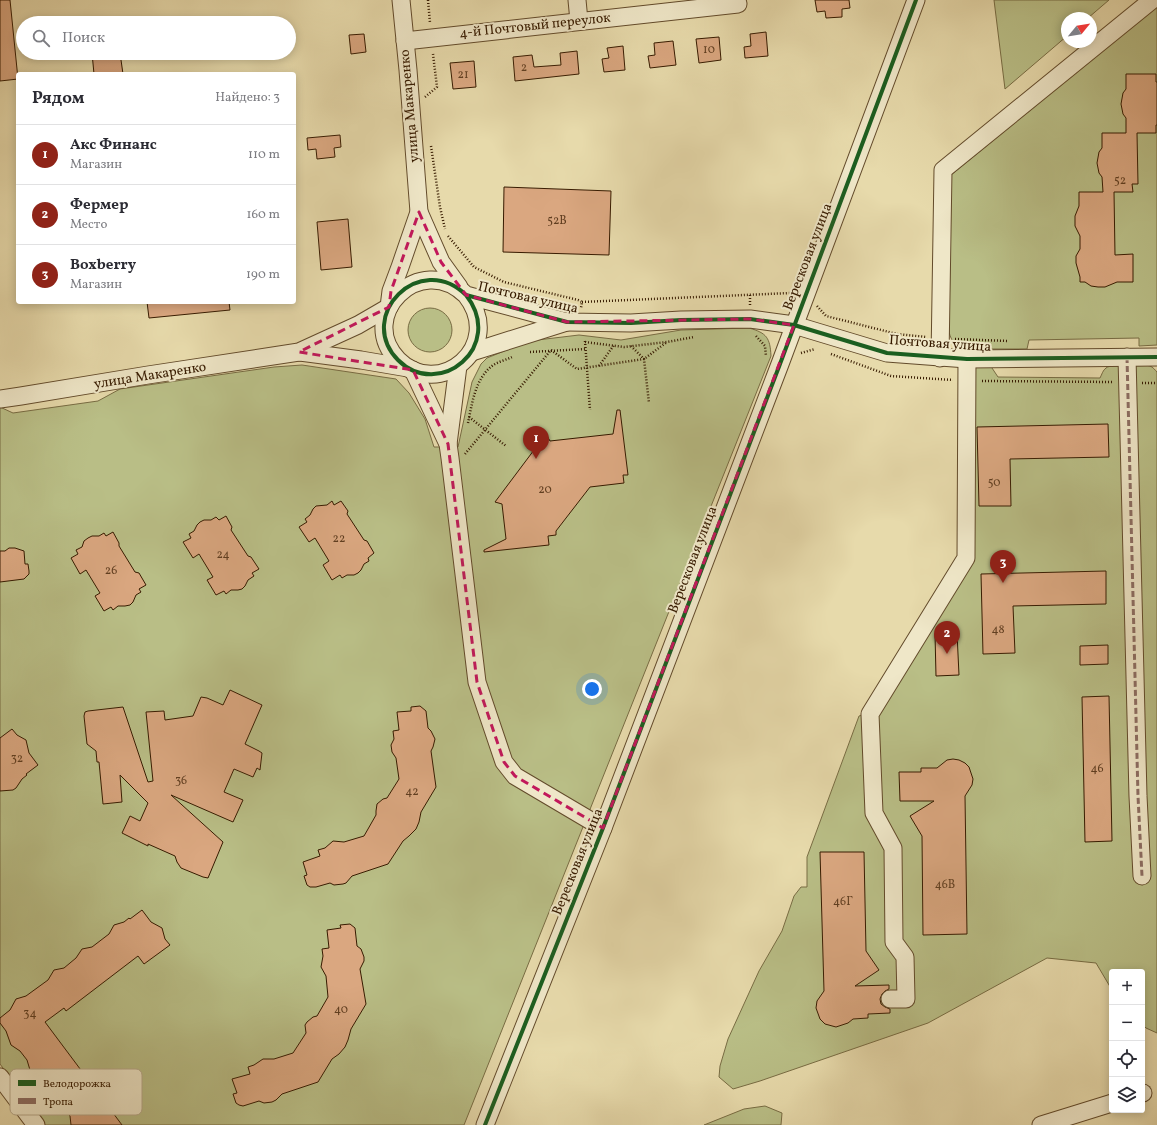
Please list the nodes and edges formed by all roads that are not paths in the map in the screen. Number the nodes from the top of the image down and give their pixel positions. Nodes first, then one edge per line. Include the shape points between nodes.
1 (401, 0) edge
2 (577, 0) edge
3 (916, 0) edge
4 (1152, 0) edge
5 (737, 2) edge
6 (579, 21) junction
7 (405, 41) junction
8 (419, 212) junction
9 (464, 293) junction
10 (389, 307) junction
11 (573, 317) junction
12 (794, 325) junction
13 (299, 352) junction
14 (472, 352) junction
15 (1127, 357) junction
16 (1157, 357) edge
17 (940, 358) junction
18 (966, 359) junction
19 (458, 366) junction
20 (411, 369) junction
21 (0, 399) edge
22 (456, 447) junction
23 (603, 828) junction
24 (1142, 876) dead end
25 (890, 999) dead end
26 (0, 1077) edge
27 (10, 1090) edge
28 (1109, 1104) edge
29 (28, 1115) edge
30 (36, 1125) edge
31 (485, 1125) edge
32 (1044, 1125) edge

1 - 7 street, улица Макаренко
2 - 6 street
3 - 12 street, Вересковая улица
4 - 17 street via 943,170
5 - 6 street, 4-й Почтовый переулок
6 - 7 street, 4-й Почтовый переулок
7 - 8 street, улица Макаренко
8 - 9 street, улица Макаренко via 440,262
8 - 10 street, улица Макаренко via 391,291
9 - 10 street via 456,286 441,280 425,280 397,294
9 - 11 street, Почтовая улица
9 - 14 street via 475,308 479,323
10 - 13 street, улица Макаренко via 358,325
10 - 20 street via 385,321 386,337 392,352
11 - 12 street, Почтовая улица via 630,323 750,320
11 - 14 street, Почтовая улица
12 - 17 street, Почтовая улица via 887,353
12 - 23 street, Вересковая улица
13 - 20 street, улица Макаренко
13 - 21 street, улица Макаренко
14 - 19 street
15 - 16 street, Почтовая улица
15 - 18 street, Почтовая улица
15 - 24 street
17 - 18 street, Почтовая улица
18 - 25 street via 966,558 870,714 874,813 893,848 894,942 906,957 906,999
19 - 20 street via 439,373
19 - 22 street
20 - 22 street
22 - 23 street via 450,458 477,682 504,762 515,776
23 - 31 street, Вересковая улица
26 - 27 street
28 - 32 street
29 - 30 street

